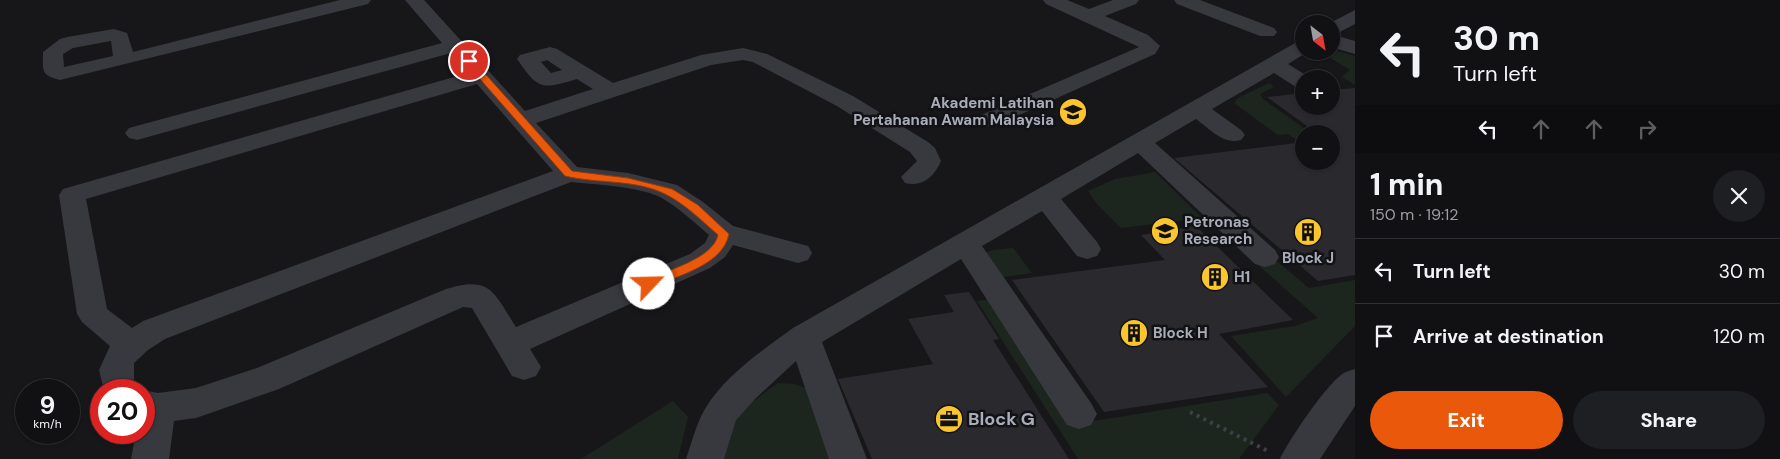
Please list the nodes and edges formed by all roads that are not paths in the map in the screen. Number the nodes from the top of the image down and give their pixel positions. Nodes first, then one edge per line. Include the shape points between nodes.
1 (362, 0) edge
2 (414, 0) edge
3 (1052, 0) edge
4 (1130, 0) edge
5 (1183, 0) edge
6 (1088, 16) junction
7 (1355, 16) edge
8 (1340, 26) edge
9 (1267, 32) dead end
10 (1340, 33) edge
11 (1355, 34) edge
12 (1340, 43) edge
13 (456, 46) junction
14 (1355, 48) edge
15 (1295, 51) edge
16 (124, 60) dead end
17 (1274, 64) junction
18 (580, 71) dead end
19 (482, 76) junction
20 (1295, 77) edge
21 (611, 91) junction
22 (1196, 109) junction
23 (521, 120) junction
24 (989, 120) dead end
25 (137, 133) dead end
26 (1234, 135) dead end
27 (1140, 142) junction
28 (569, 174) junction
29 (914, 177) dead end
30 (1045, 197) junction
31 (724, 234) junction
32 (965, 243) junction
33 (1088, 249) dead end
34 (798, 253) dead end
35 (1265, 257) dead end
36 (804, 337) junction
37 (130, 344) junction
38 (115, 379) edge
39 (1350, 396) edge
40 (155, 406) edge
41 (1079, 414) dead end
42 (150, 444) edge
43 (1287, 457) edge
44 (150, 459) edge
45 (705, 459) edge
46 (848, 459) edge

1 - 16 street
2 - 13 street
3 - 6 street
4 - 6 street
5 - 9 street
6 - 24 street via 1141,39 1150,46 1148,50
7 - 8 street
10 - 11 street
12 - 14 street
13 - 19 street
13 - 25 street
15 - 17 street
17 - 20 street
17 - 22 street
18 - 21 street
19 - 23 street
19 - 37 street via 72,195 93,314
21 - 23 street
21 - 29 street via 727,54 760,58 845,101 919,147 929,161 925,169
22 - 26 street
22 - 27 street
23 - 28 street
27 - 30 street
27 - 35 street
28 - 31 street via 628,181 668,191
28 - 37 street via 185,317
30 - 32 street
30 - 33 street
31 - 34 street
31 - 40 street via 715,252 700,261 518,355 483,300 473,294 457,297 267,379 196,402
32 - 36 street
32 - 41 street
36 - 45 street via 727,406 718,418
36 - 46 street
37 - 38 street via 117,362
39 - 43 street
42 - 44 street

